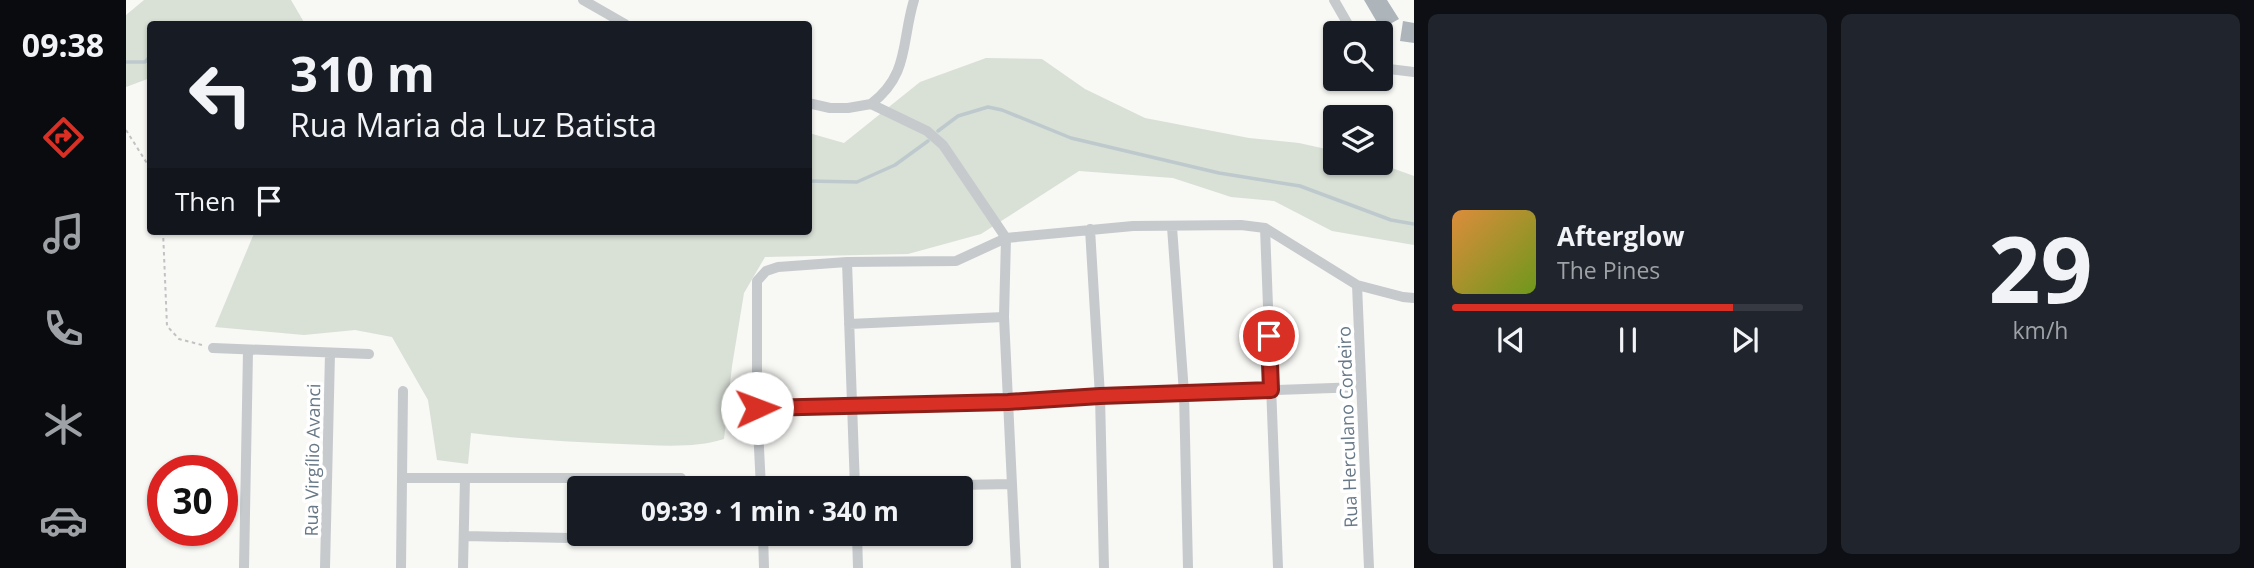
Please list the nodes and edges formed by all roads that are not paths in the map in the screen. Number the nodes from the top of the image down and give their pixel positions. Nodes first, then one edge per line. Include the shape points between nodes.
1 (583, 0) edge
2 (914, 0) edge
3 (1335, 0) edge
4 (620, 21) edge
5 (1346, 21) edge
6 (1393, 69) edge
7 (1414, 72) edge
8 (812, 104) edge
9 (871, 104) junction
10 (1172, 227) junction
11 (1265, 228) junction
12 (1090, 229) junction
13 (1006, 238) junction
14 (847, 262) junction
15 (1357, 285) junction
16 (1414, 298) edge
17 (1004, 317) junction
18 (849, 324) junction
19 (213, 348) road end
20 (248, 351) junction
21 (330, 353) junction
22 (369, 354) dead end
23 (1361, 387) junction
24 (1271, 390) junction
25 (402, 391) dead end
26 (1184, 393) junction
27 (1100, 396) junction
28 (1008, 402) junction
29 (852, 405) junction
30 (757, 408) junction
31 (731, 409) dead end
32 (760, 476) edge
33 (855, 476) edge
34 (402, 478) junction
35 (465, 478) junction
36 (567, 478) edge
37 (1011, 484) junction
38 (973, 485) edge
39 (464, 536) junction
40 (567, 538) edge
41 (763, 546) edge
42 (857, 546) edge
43 (244, 568) edge
44 (326, 568) edge
45 (401, 568) edge
46 (463, 568) edge
47 (764, 568) edge
48 (858, 568) edge
49 (1016, 568) edge
50 (1104, 568) edge
51 (1188, 568) edge
52 (1278, 568) edge
53 (1369, 568) edge

1 - 4 street
2 - 9 street via 896,78
3 - 5 street
6 - 7 street
8 - 9 street via 830,108
9 - 13 street via 937,138
10 - 11 street
10 - 12 street
10 - 26 street
11 - 15 street
11 - 24 street
12 - 13 street
12 - 27 street
13 - 14 street via 956,261
13 - 17 street
14 - 18 street
14 - 30 street via 778,267 757,281
15 - 16 street
15 - 23 street, Rua Herculano Cordeiro
17 - 18 street
17 - 28 street
18 - 29 street
19 - 20 street
20 - 21 street
20 - 43 street
21 - 22 street
21 - 44 street, Rua Virgílio Avanci
23 - 24 street
23 - 53 street, Rua Herculano Cordeiro
24 - 26 street
24 - 52 street
25 - 34 street
26 - 27 street
26 - 51 street
27 - 28 street
27 - 50 street
28 - 29 street
28 - 37 street
29 - 30 street
29 - 33 street
30 - 31 street
30 - 32 street
34 - 35 street
34 - 45 street
35 - 36 street
35 - 39 street
37 - 38 street
37 - 49 street
39 - 40 street
39 - 46 street
41 - 47 street
42 - 48 street

